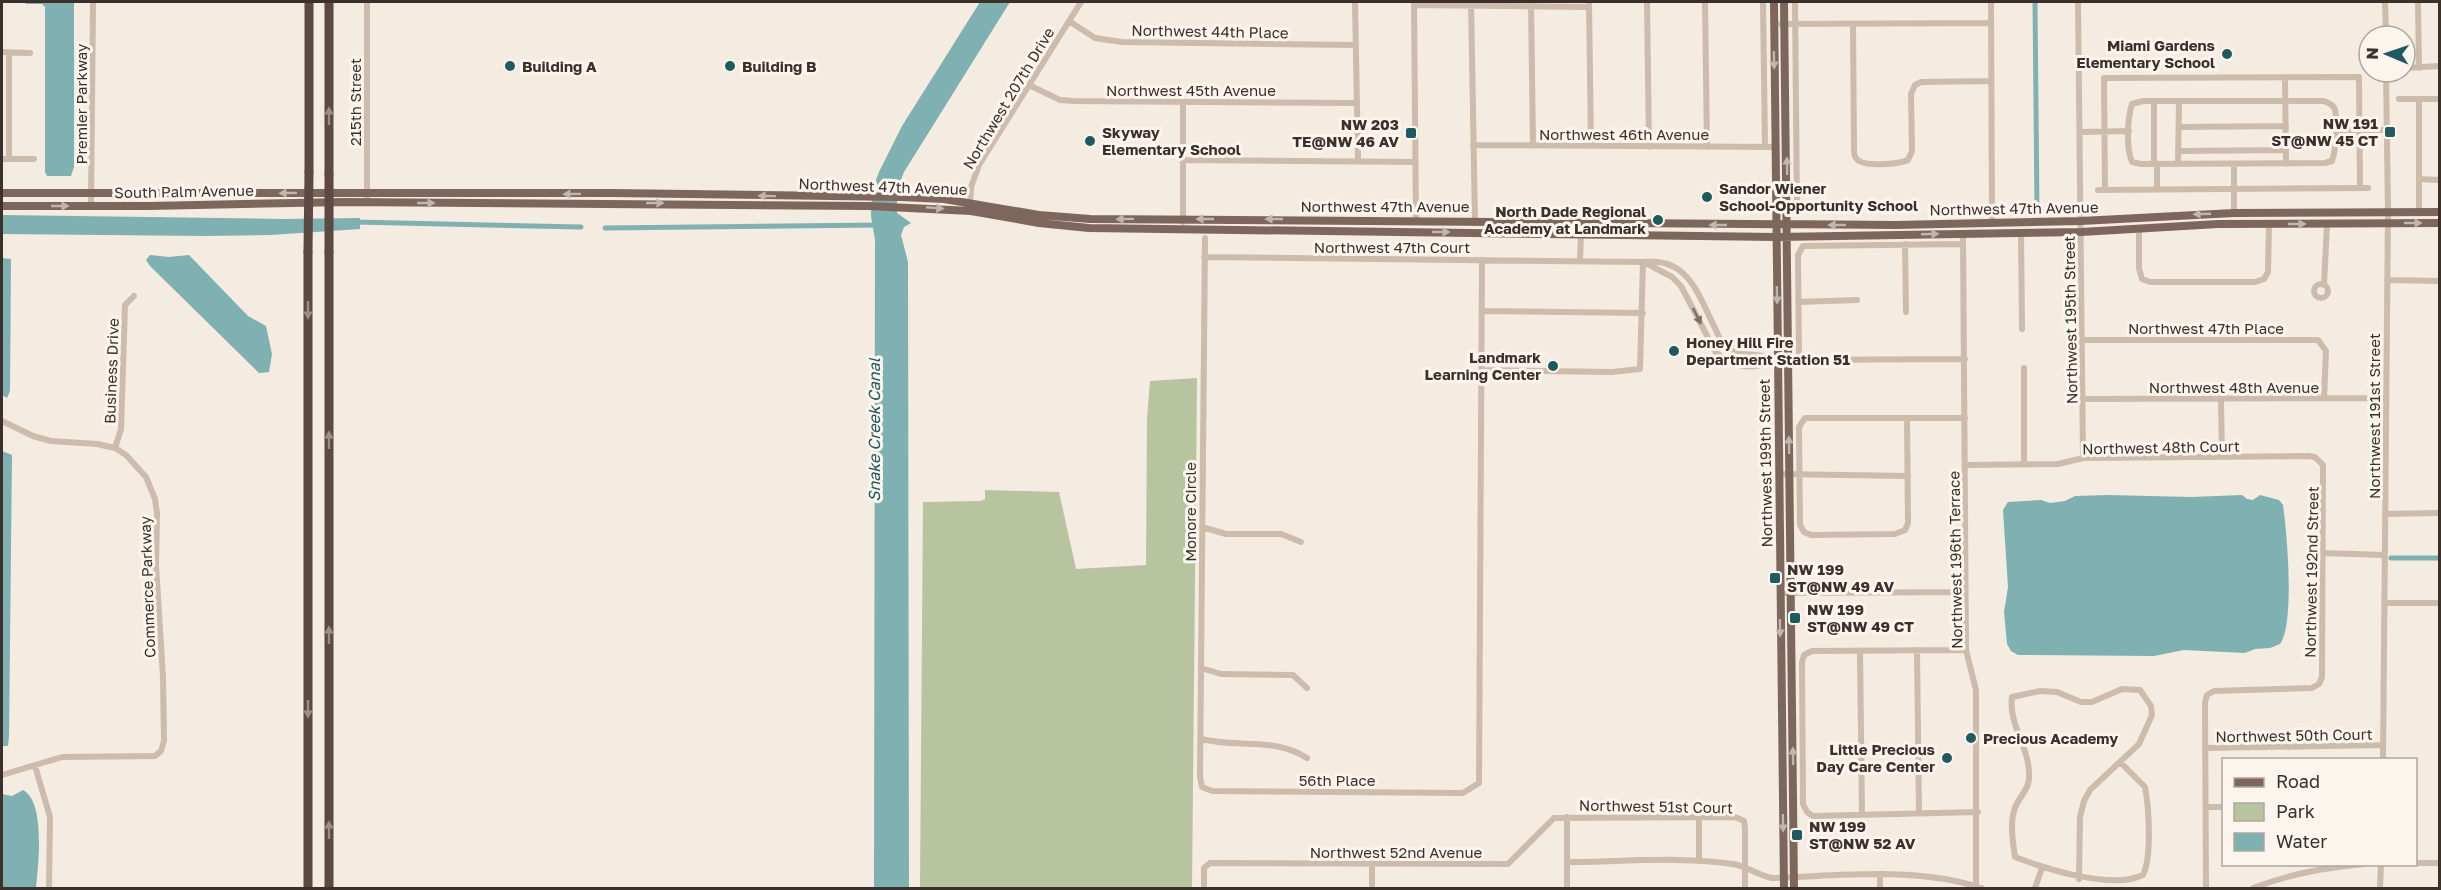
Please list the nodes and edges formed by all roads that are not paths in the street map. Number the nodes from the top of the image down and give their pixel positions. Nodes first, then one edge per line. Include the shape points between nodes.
1 (93, 2) edge
2 (309, 2) edge
3 (329, 2) edge
4 (367, 2) edge
5 (1081, 2) edge
6 (1355, 2) edge
7 (1647, 2) edge
8 (1705, 2) edge
9 (1762, 2) edge
10 (1774, 2) edge
11 (1784, 2) edge
12 (1795, 2) edge
13 (1991, 2) edge
14 (2078, 2) edge
15 (2385, 2) edge
16 (2418, 2) edge
17 (1414, 3) edge
18 (1471, 4) edge
19 (1531, 4) edge
20 (1589, 4) edge
21 (1069, 21) junction
22 (1991, 23) junction
23 (1774, 24) junction
24 (1785, 24) junction
25 (1795, 24) junction
26 (1853, 24) junction
27 (2386, 24) edge
28 (1355, 45) junction
29 (2, 52) edge
30 (9, 52) junction
31 (30, 53) dead end
32 (2439, 66) edge
33 (2418, 68) joint
34 (2285, 78) junction
35 (1991, 81) junction
36 (2386, 84) edge
37 (1029, 85) junction
38 (2399, 99) dead end
39 (2419, 99) junction
40 (2439, 99) edge
41 (2155, 101) junction
42 (2286, 101) junction
43 (2179, 102) junction
44 (1183, 103) junction
45 (1357, 103) junction
46 (2286, 126) junction
47 (2179, 127) junction
48 (2335, 130) junction
49 (2360, 130) junction
50 (2387, 130) junction
51 (2105, 131) junction
52 (2129, 131) junction
53 (2080, 132) junction
54 (1473, 145) junction
55 (1533, 146) junction
56 (1591, 146) junction
57 (1649, 147) junction
58 (1707, 147) junction
59 (1765, 147) junction
60 (1775, 147) junction
61 (2286, 150) junction
62 (2179, 151) junction
63 (2, 159) edge
64 (9, 159) junction
65 (34, 159) dead end
66 (1183, 160) junction
67 (1358, 160) junction
68 (1415, 162) junction
69 (2155, 164) junction
70 (2178, 164) junction
71 (2234, 164) junction
72 (2286, 164) junction
73 (2419, 179) junction
74 (2439, 180) edge
75 (2360, 188) junction
76 (2368, 188) dead end
77 (2157, 189) junction
78 (2234, 189) junction
79 (2098, 190) dead end
80 (2105, 190) junction
81 (2, 193) edge
82 (92, 194) junction
83 (367, 198) junction
84 (2, 206) edge
85 (91, 206) junction
86 (970, 206) junction
87 (1797, 212) dead end
88 (2388, 212) junction
89 (2419, 212) junction
90 (2439, 212) edge
91 (2234, 213) junction
92 (2282, 213) junction
93 (1183, 219) junction
94 (1416, 220) junction
95 (1475, 221) junction
96 (2080, 221) junction
97 (1974, 222) junction
98 (1992, 222) junction
99 (2387, 223) junction
100 (2439, 223) edge
101 (1627, 224) junction
102 (2218, 224) junction
103 (2269, 224) junction
104 (2327, 224) junction
105 (1776, 225) junction
106 (1788, 225) junction
107 (2139, 228) junction
108 (1184, 230) junction
109 (1399, 231) junction
110 (1484, 232) junction
111 (2021, 232) junction
112 (2081, 232) junction
113 (1581, 233) junction
114 (1963, 233) junction
115 (1611, 234) junction
116 (1788, 236) junction
117 (1776, 237) junction
118 (1205, 238) dead end
119 (1905, 244) junction
120 (1963, 244) junction
121 (1204, 257) junction
122 (1482, 260) junction
123 (1580, 260) junction
124 (1643, 262) junction
125 (2387, 280) junction
126 (2439, 281) edge
127 (2324, 285) dead end
128 (1695, 290) junction
129 (134, 296) dead end
130 (1687, 296) junction
131 (1857, 300) dead end
132 (1798, 302) junction
133 (1483, 312) junction
134 (1906, 312) dead end
135 (1643, 313) junction
136 (2022, 329) dead end
137 (2082, 340) junction
138 (1737, 353) junction
139 (1965, 359) junction
140 (1774, 360) junction
141 (1788, 360) junction
142 (1799, 360) junction
143 (1734, 364) junction
144 (2024, 368) dead end
145 (1482, 370) junction
146 (2324, 398) junction
147 (2386, 398) junction
148 (2082, 399) junction
149 (2221, 399) junction
150 (1907, 418) junction
151 (1965, 418) junction
152 (2, 421) edge
153 (115, 448) junction
154 (2222, 457) junction
155 (2083, 458) junction
156 (2321, 460) joint
157 (1965, 465) junction
158 (2024, 465) junction
159 (1779, 474) junction
160 (1790, 474) junction
161 (1800, 476) junction
162 (1908, 476) junction
163 (2439, 513) edge
164 (2385, 514) junction
165 (1202, 527) junction
166 (1301, 542) dead end
167 (2323, 553) junction
168 (2384, 555) junction
169 (1780, 592) junction
170 (1791, 592) junction
171 (1965, 592) junction
172 (2384, 603) junction
173 (2439, 603) edge
174 (1917, 650) junction
175 (1966, 650) junction
176 (1860, 651) junction
177 (1201, 668) junction
178 (1308, 688) dead end
179 (1782, 731) junction
180 (1792, 732) junction
181 (1802, 732) junction
182 (1201, 739) junction
183 (2383, 745) junction
184 (2205, 748) junction
185 (1308, 758) dead end
186 (2382, 758) edge
187 (2121, 763) junction
188 (34, 766) junction
189 (2, 775) edge
190 (1202, 786) joint
191 (2206, 807) junction
192 (2222, 807) edge
193 (1977, 812) junction
194 (1919, 813) junction
195 (1862, 815) junction
196 (1567, 818) junction
197 (1698, 818) junction
198 (1699, 861) junction
199 (1567, 862) junction
200 (2417, 863) edge
201 (2439, 863) edge
202 (1372, 865) junction
203 (2342, 866) edge
204 (2381, 866) edge
205 (1745, 868) junction
206 (2042, 868) junction
207 (1880, 875) junction
208 (1789, 877) junction
209 (2079, 879) junction
210 (2123, 881) junction
211 (1979, 887) edge
212 (50, 888) edge
213 (308, 888) edge
214 (329, 888) edge
215 (1204, 888) edge
216 (1372, 888) edge
217 (1567, 888) edge
218 (1745, 888) edge
219 (1784, 888) edge
220 (1794, 888) edge
221 (1880, 888) edge
222 (2035, 888) edge
223 (2124, 888) edge
224 (2206, 888) edge
225 (2253, 888) edge
226 (2380, 888) edge

1 - 82 street, Premier Parkway
2 -> 213 highway, bridge
214 -> 3 highway, bridge
4 - 83 street, 215th Street
5 - 21 street, Northwest 207th Drive
6 - 28 street
7 - 57 street
8 - 58 street
9 - 59 street
10 - 23 main road, Northwest 199th Street
11 - 24 main road, Northwest 199th Street
12 - 25 street
13 - 22 street
14 - 53 street, Northwest 195th Street
15 - 27 street
16 - 33 street
17 - 18 street
17 - 68 street
18 - 19 street
18 - 54 street
19 - 20 street
19 - 55 street
20 - 56 street
21 - 28 street, Northwest 44th Place via 1095,38 1122,42
21 - 37 street, Northwest 207th Drive
22 - 26 street
22 - 35 street
23 - 24 street
23 -> 60 main road, Northwest 199th Street
24 - 25 street
106 -> 24 main road, Northwest 199th Street
25 - 26 street
25 - 87 street
26 - 35 street via 1854,149 1856,159 1863,164 1900,164 1908,160 1912,151 1914,86 1921,82
28 - 45 street
29 - 30 street
30 - 31 street
30 - 64 street
32 - 33 street
34 - 42 street
34 - 49 street via 2359,77
34 - 51 street via 2104,78
35 - 98 street
36 - 50 street, Northwest 191st Street
37 - 44 street, Northwest 45th Avenue via 1060,100
37 - 86 street, Northwest 207th Drive via 979,165 972,182
38 - 39 street
39 - 40 street
39 - 73 street
41 - 43 street
41 - 52 street via 2132,105
41 - 69 street
42 - 43 street
42 - 46 street
42 - 48 street via 2331,103 2335,109
43 - 47 street
44 - 45 street, Northwest 45th Avenue
44 - 66 street
45 - 67 street
46 - 47 street
46 - 61 street
47 - 62 street
48 - 49 street
48 - 72 street via 2332,161
49 - 50 street
49 - 75 street
50 - 88 street, Northwest 191st Street
51 - 52 street
51 - 53 street
51 - 80 street
52 - 69 street via 2132,162
53 - 96 street, Northwest 195th Street
54 - 55 street, Northwest 46th Avenue
54 - 95 street
55 - 56 street, Northwest 46th Avenue
56 - 57 street, Northwest 46th Avenue
57 - 58 street, Northwest 46th Avenue
58 - 59 street, Northwest 46th Avenue
59 - 60 street, Northwest 46th Avenue
60 - 105 main road, Northwest 199th Street
61 - 62 street
61 - 72 street
62 - 70 street
63 - 64 street
64 - 65 street
66 - 67 street
66 - 93 street
67 - 68 street
68 - 94 street
69 - 70 street
69 - 77 street
70 - 71 street
71 - 72 street
71 - 78 street
73 - 74 street
73 - 89 street
75 - 76 street
75 - 78 street
77 - 78 street
77 - 80 street
78 - 91 street
79 - 80 street
81 - 82 main road, South Palm Avenue
83 -> 82 main road, South Palm Avenue
82 - 85 street, Premier Parkway
83 - 85 main road, South Palm Avenue
83 - 86 main road, Northwest 47th Avenue via 901,202
84 -> 85 main road, South Palm Avenue
93 -> 86 main road, Northwest 47th Avenue via 1066,218
86 - 108 main road, Northwest 47th Avenue via 1055,225
88 - 89 main road, Northwest 47th Avenue
88 - 92 main road, Northwest 47th Avenue
88 - 99 street, Northwest 191st Street
89 - 90 main road, Northwest 47th Avenue
91 - 92 main road, Northwest 47th Avenue
91 -> 96 main road, Northwest 47th Avenue
91 - 102 main road
92 - 103 main road
94 -> 93 main road, Northwest 47th Avenue
93 - 108 street
94 - 95 main road, Northwest 47th Avenue
94 - 109 main road
95 - 101 main road, Northwest 47th Avenue
95 - 110 main road
96 - 98 main road, Northwest 47th Avenue
96 - 112 street, Northwest 195th Street
97 - 98 main road, Northwest 47th Avenue
97 -> 106 main road, Northwest 47th Avenue
97 - 114 main road
99 -> 100 main road, Northwest 47th Avenue
99 - 104 main road, Northwest 47th Avenue
99 - 125 street, Northwest 191st Street
105 -> 101 main road, Northwest 47th Avenue
101 - 115 main road
102 - 103 main road, Northwest 47th Avenue
102 - 107 main road, Northwest 47th Avenue
103 -> 104 main road, Northwest 47th Avenue
103 - 107 street via 2268,272 2264,279 2255,282 2142,279
104 - 127 street
105 - 106 main road, Northwest 47th Avenue
105 - 117 main road, Northwest 199th Street
106 - 116 main road, Northwest 199th Street
107 - 112 main road, Northwest 47th Avenue
108 - 109 main road, Northwest 47th Avenue
109 -> 110 main road, Northwest 47th Avenue
110 - 113 main road, Northwest 47th Avenue
111 - 112 main road, Northwest 47th Avenue
111 - 114 main road, Northwest 47th Avenue
111 - 136 street
112 - 137 street, Northwest 195th Street
113 - 115 main road, Northwest 47th Avenue
113 - 123 street
116 -> 114 main road, Northwest 47th Avenue
114 - 120 street, Northwest 196th Terrace
115 - 117 main road, Northwest 47th Avenue
116 - 117 main road, Northwest 47th Avenue
116 - 141 main road, Northwest 199th Street
117 -> 140 main road, Northwest 199th Street
118 - 121 street, Monore Circle
119 - 120 street
119 - 132 street via 1801,248
119 - 134 street
120 - 139 street, Northwest 196th Terrace
121 - 122 street, Northwest 47th Court
121 - 165 street, Monore Circle
122 - 123 street, Northwest 47th Court
122 - 133 street
123 - 124 street, Northwest 47th Court
124 - 128 street, Northwest 47th Court via 1659,261 1674,267
124 - 130 street via 1672,277
124 - 135 street
125 - 126 street
125 - 147 street, Northwest 191st Street
128 - 130 street
128 - 138 street, Northwest 47th Court via 1721,341
129 - 153 street, Business Drive via 125,305 121,429
130 -> 143 street via 1715,351
131 - 132 street
132 - 142 street
133 - 135 street
133 - 145 street
135 - 145 street via 1640,369
137 - 146 street, Northwest 47th Place via 2318,340 2326,351
137 - 148 street, Northwest 195th Street
138 - 140 street
138 - 143 street
139 - 142 street
139 - 151 street, Northwest 196th Terrace
140 - 141 street
140 - 143 street via 1759,365
140 - 159 main road, Northwest 199th Street
141 - 142 street
160 -> 141 main road, Northwest 199th Street
144 - 158 street
145 - 190 street, 56th Place via 1479,783 1463,793 1212,791
146 - 147 street, Northwest 48th Avenue
146 - 149 street, Northwest 48th Avenue
147 - 164 street, Northwest 191st Street
148 - 149 street, Northwest 48th Avenue
148 - 155 street, Northwest 195th Street
149 - 154 street
150 - 151 street
150 - 161 street via 1805,418 1799,427
150 - 162 street
151 - 157 street, Northwest 196th Terrace
152 - 153 street via 51,441
153 - 188 street, Commerce Parkway via 146,477 155,499 164,741 155,756 62,757
154 - 155 street, Northwest 48th Court
154 - 156 street, Northwest 48th Court via 2308,456
155 - 158 street, Northwest 48th Court via 2058,464
156 - 167 street, Northwest 192nd Street via 2325,472
157 - 158 street, Northwest 48th Court
157 - 171 street, Northwest 196th Terrace
159 - 160 street
159 - 169 main road, Northwest 199th Street
160 - 161 street
160 - 170 main road, Northwest 199th Street
161 - 162 street
161 - 162 street via 1800,525 1804,532 1895,534 1905,530 1908,523
163 - 164 street
164 - 168 street, Northwest 191st Street
165 - 166 street via 1226,534 1281,534
165 - 177 street, Monore Circle
167 - 168 street
167 - 184 street, Northwest 192nd Street via 2319,684 2312,688 2214,691 2205,702
168 - 172 street, Northwest 191st Street
169 - 170 street
169 -> 179 main road, Northwest 199th Street
170 - 171 street
170 - 180 main road, Northwest 199th Street
171 - 175 street, Northwest 196th Terrace
172 - 173 street
172 - 183 street, Northwest 191st Street
174 - 175 street
174 - 176 street
174 - 194 street
175 - 193 street, Northwest 196th Terrace via 1976,690
176 - 181 street via 1812,651 1804,655
176 - 195 street
177 - 178 street via 1221,674 1293,675
177 - 182 street, Monore Circle
179 - 180 street
179 -> 208 main road, Northwest 199th Street
180 - 181 street
208 -> 180 main road, Northwest 199th Street
181 - 195 street via 1803,804 1807,812 1813,816
182 - 185 street via 1220,744 1278,745
182 - 190 street, Monore Circle
183 - 184 street, Northwest 50th Court
183 - 186 street, Northwest 191st Street
184 - 191 street
187 - 206 street via 2139,744 2152,715 2140,690 2122,688 2092,702 2040,691 2012,697 2011,710 2030,778 2013,812 2014,857
187 - 209 street via 2090,790 2084,801
187 - 210 street via 2145,787 2147,798 2147,868 2138,878
188 - 189 street
188 - 212 street via 50,817
191 - 192 street
191 - 224 street
193 - 194 street
193 - 211 street, Northwest 196th Terrace
194 - 195 street
196 - 197 street, Northwest 51st Court
196 - 199 street
196 - 202 street, Northwest 52nd Avenue via 1554,818 1508,864
197 - 198 street
197 - 205 street, Northwest 51st Court via 1736,817 1743,821
198 - 199 street
198 - 205 street
199 - 217 street
200 - 201 street
202 - 215 street, Northwest 52nd Avenue via 1210,863 1206,865
202 - 216 street
203 - 225 street via 2321,868
204 - 226 street
205 - 208 street via 1756,874
205 - 218 street
206 - 209 street
206 - 222 street
207 - 208 street
207 - 211 street via 1919,875
207 - 221 street
208 - 219 main road, Northwest 199th Street
208 - 220 main road, Northwest 199th Street
209 - 210 street
210 - 223 street

